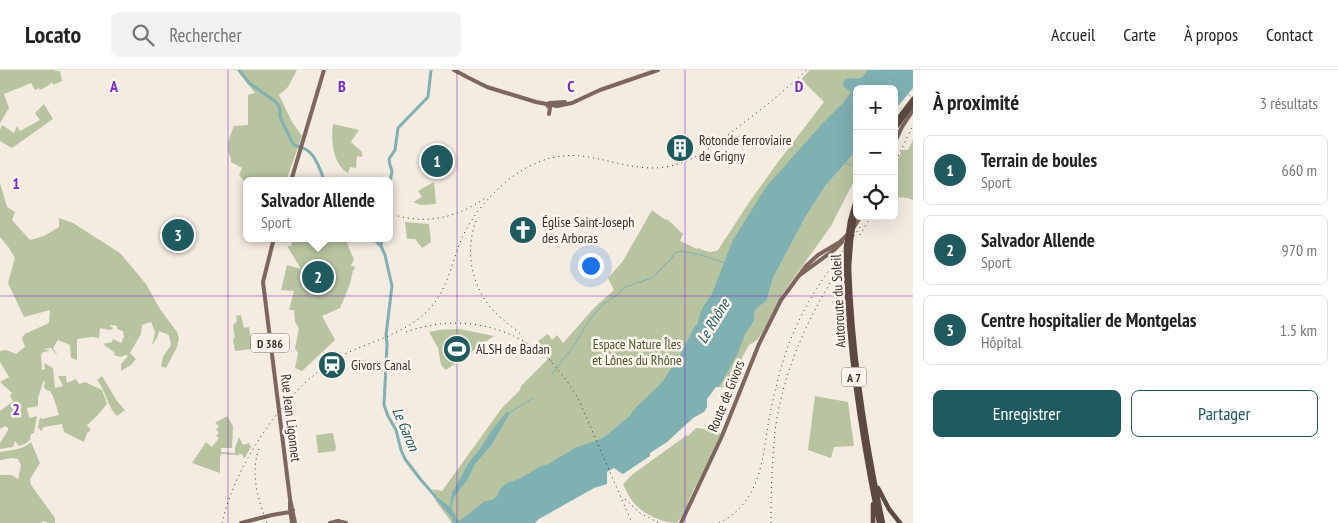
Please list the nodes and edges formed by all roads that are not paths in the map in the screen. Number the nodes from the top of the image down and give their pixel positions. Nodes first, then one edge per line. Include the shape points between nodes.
1 (324, 70) edge
2 (454, 70) edge
3 (458, 70) edge
4 (654, 70) edge
5 (658, 70) edge
6 (623, 81) junction
7 (913, 99) edge
8 (557, 104) junction
9 (913, 104) edge
10 (547, 105) junction
11 (913, 110) edge
12 (549, 114) dead end
13 (898, 119) edge
14 (898, 125) edge
15 (898, 136) edge
16 (292, 177) edge
17 (853, 210) edge
18 (854, 220) edge
19 (858, 220) edge
20 (273, 242) edge
21 (836, 246) junction
22 (818, 255) junction
23 (811, 267) junction
24 (795, 280) junction
25 (872, 467) junction
26 (872, 488) junction
27 (291, 510) junction
28 (240, 523) edge
29 (294, 523) edge
30 (331, 523) edge
31 (339, 523) edge
32 (346, 523) edge
33 (681, 523) edge
34 (873, 523) edge
35 (879, 523) edge
36 (883, 523) edge
37 (900, 523) edge

1 - 16 main road
2 - 10 main road via 482,85
3 - 8 main road via 502,90
4 - 6 main road
5 - 6 main road
6 - 8 main road via 572,102
7 - 13 highway
8 - 10 main road
9 - 14 highway
10 - 12 main road
11 - 15 main road
17 - 26 highway, Autoroute du Soleil / A 7, bridge via 846,247 852,362
18 - 25 highway, Autoroute du Soleil / A 7, bridge via 849,267 856,357
19 - 21 main road, Route de Givors
20 - 27 main road, Rue Jean Ligonnet / D 386 via 263,280
21 - 22 main road, Route de Givors
21 - 23 main road, Route de Givors
22 - 23 main road
22 - 24 main road, Route de Givors
23 - 24 main road, Route de Givors
24 - 33 main road, Route de Givors via 765,330 722,436
25 - 36 highway, Autoroute du Soleil / A 7
25 - 37 highway via 883,499
26 - 34 highway
26 - 35 highway, Autoroute du Soleil / A 7
27 - 28 main road
27 - 29 main road, Rue Jean Ligonnet / D 386
30 - 31 main road
30 - 32 main road

